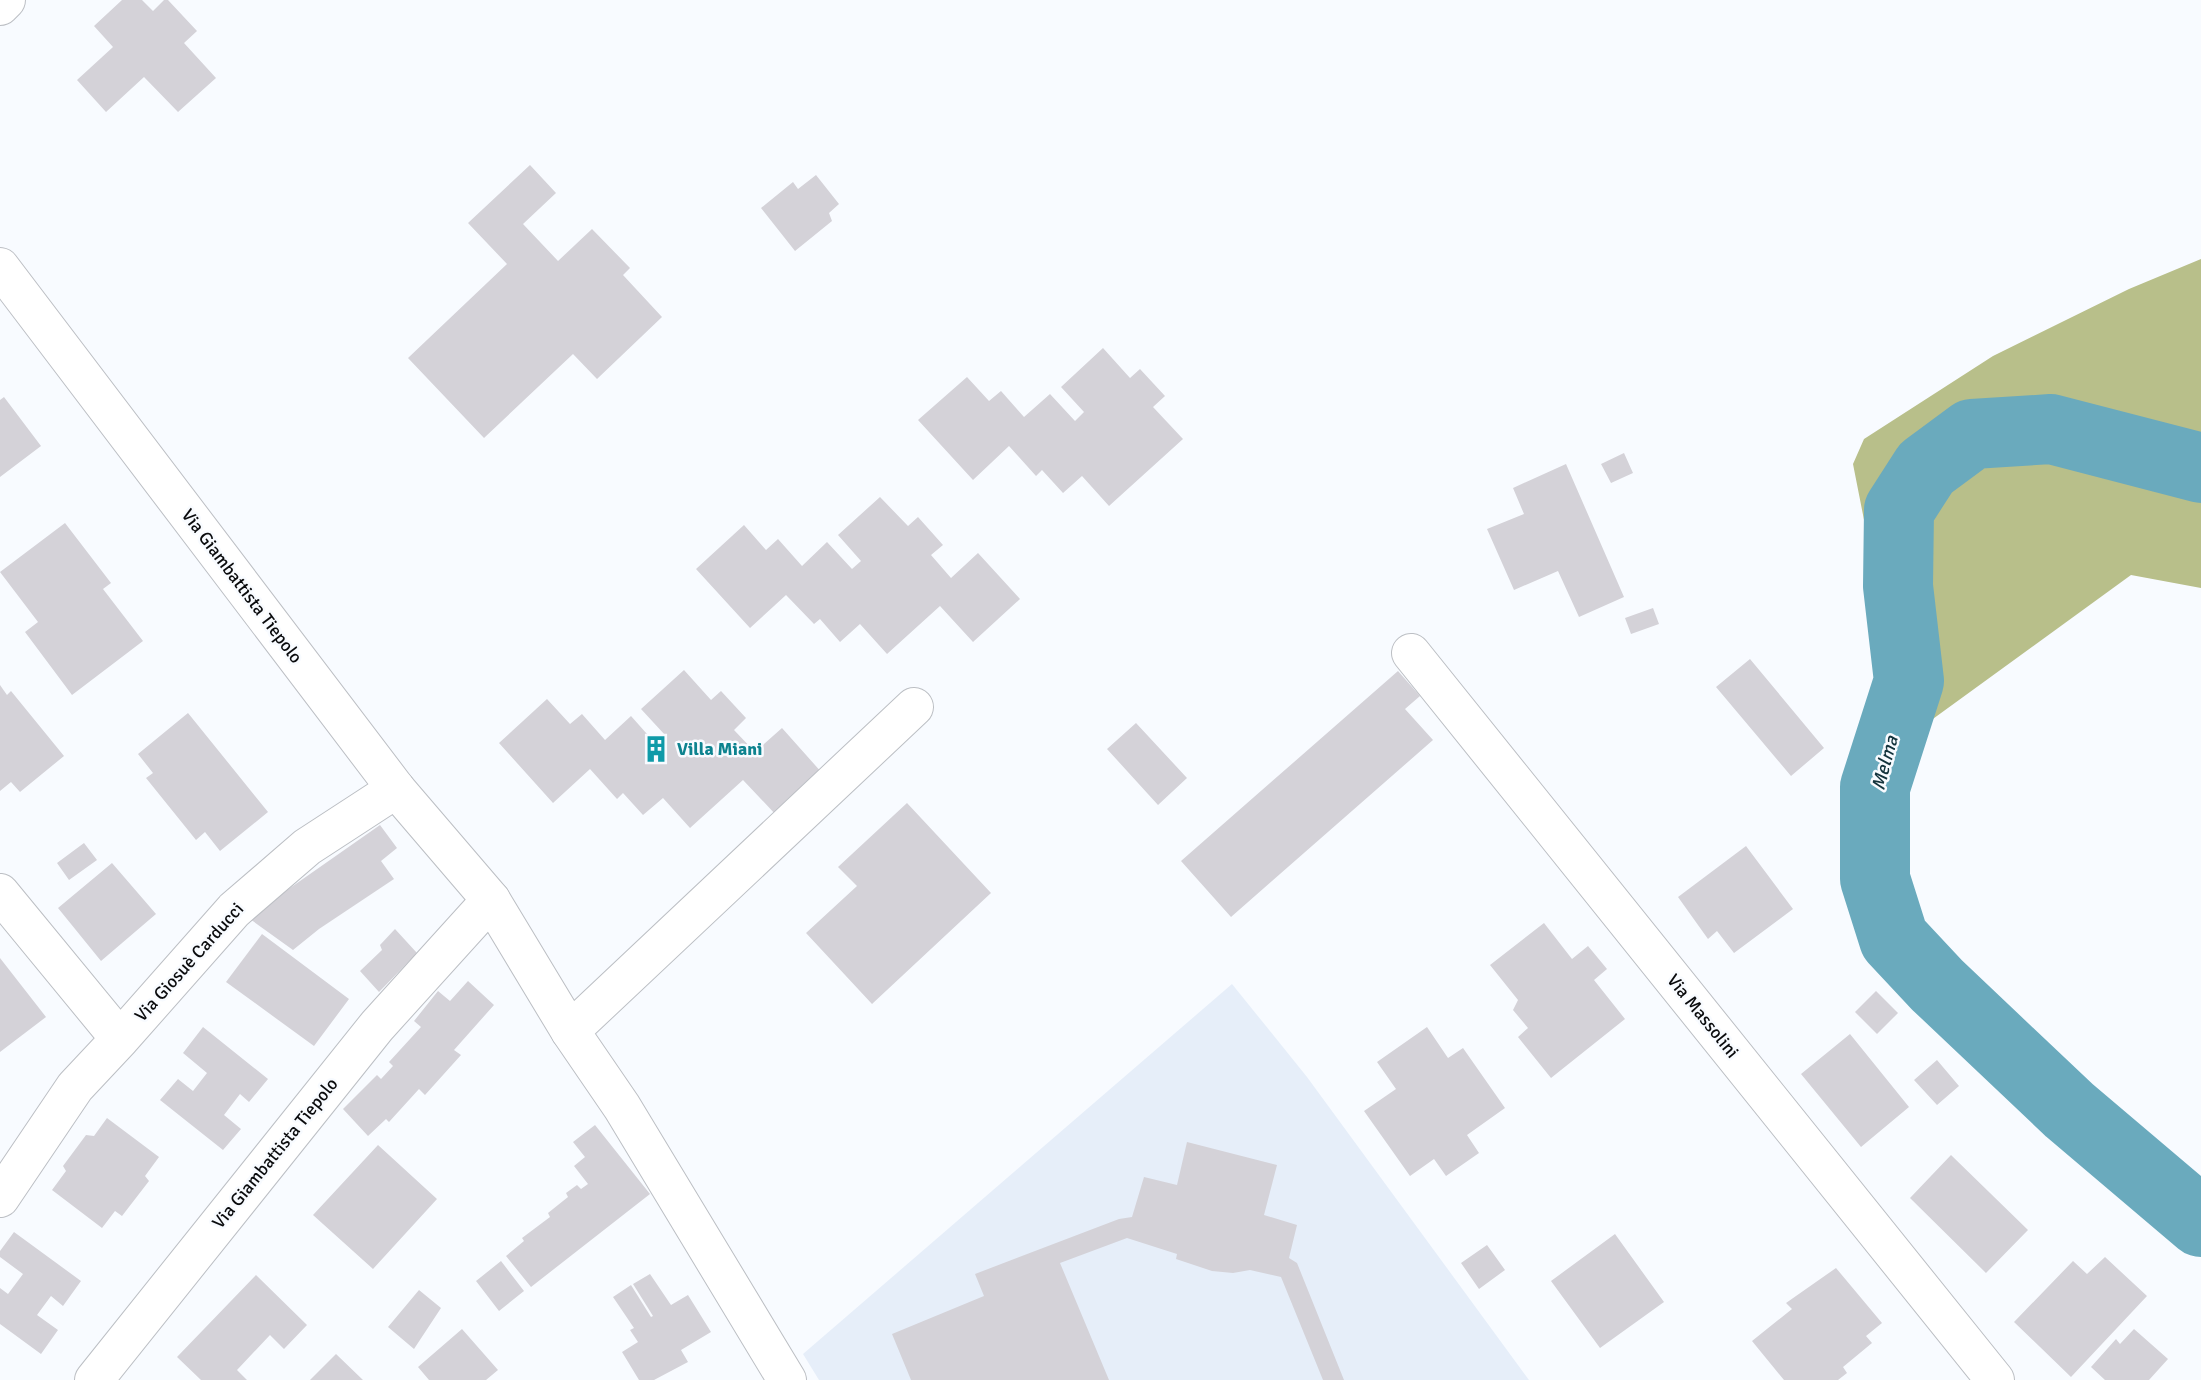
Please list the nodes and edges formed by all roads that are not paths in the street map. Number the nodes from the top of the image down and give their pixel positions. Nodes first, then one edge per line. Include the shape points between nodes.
1 (6, 0) edge
2 (0, 6) edge
3 (0, 267) edge
4 (1411, 653) dead end
5 (915, 707) dead end
6 (396, 789) junction
7 (0, 893) edge
8 (491, 900) junction
9 (570, 1031) junction
10 (120, 1039) junction
11 (0, 1198) edge
12 (94, 1380) edge
13 (787, 1380) edge
14 (1995, 1380) edge

1 - 2 street
3 - 6 street, Via Giambattista Tiepolo
4 - 14 street, Via Massolini
5 - 9 street
6 - 8 street, Via Giambattista Tiepolo
6 - 10 street, Via Giosuè Carducci via 307,847 234,911
7 - 10 street, Via Giosuè Carducci
8 - 9 street, Via Giambattista Tiepolo
8 - 12 street, Via Giambattista Tiepolo via 377,1026
9 - 13 street, Via Giambattista Tiepolo via 622,1107
10 - 11 street, Via Giosuè Carducci via 75,1087

